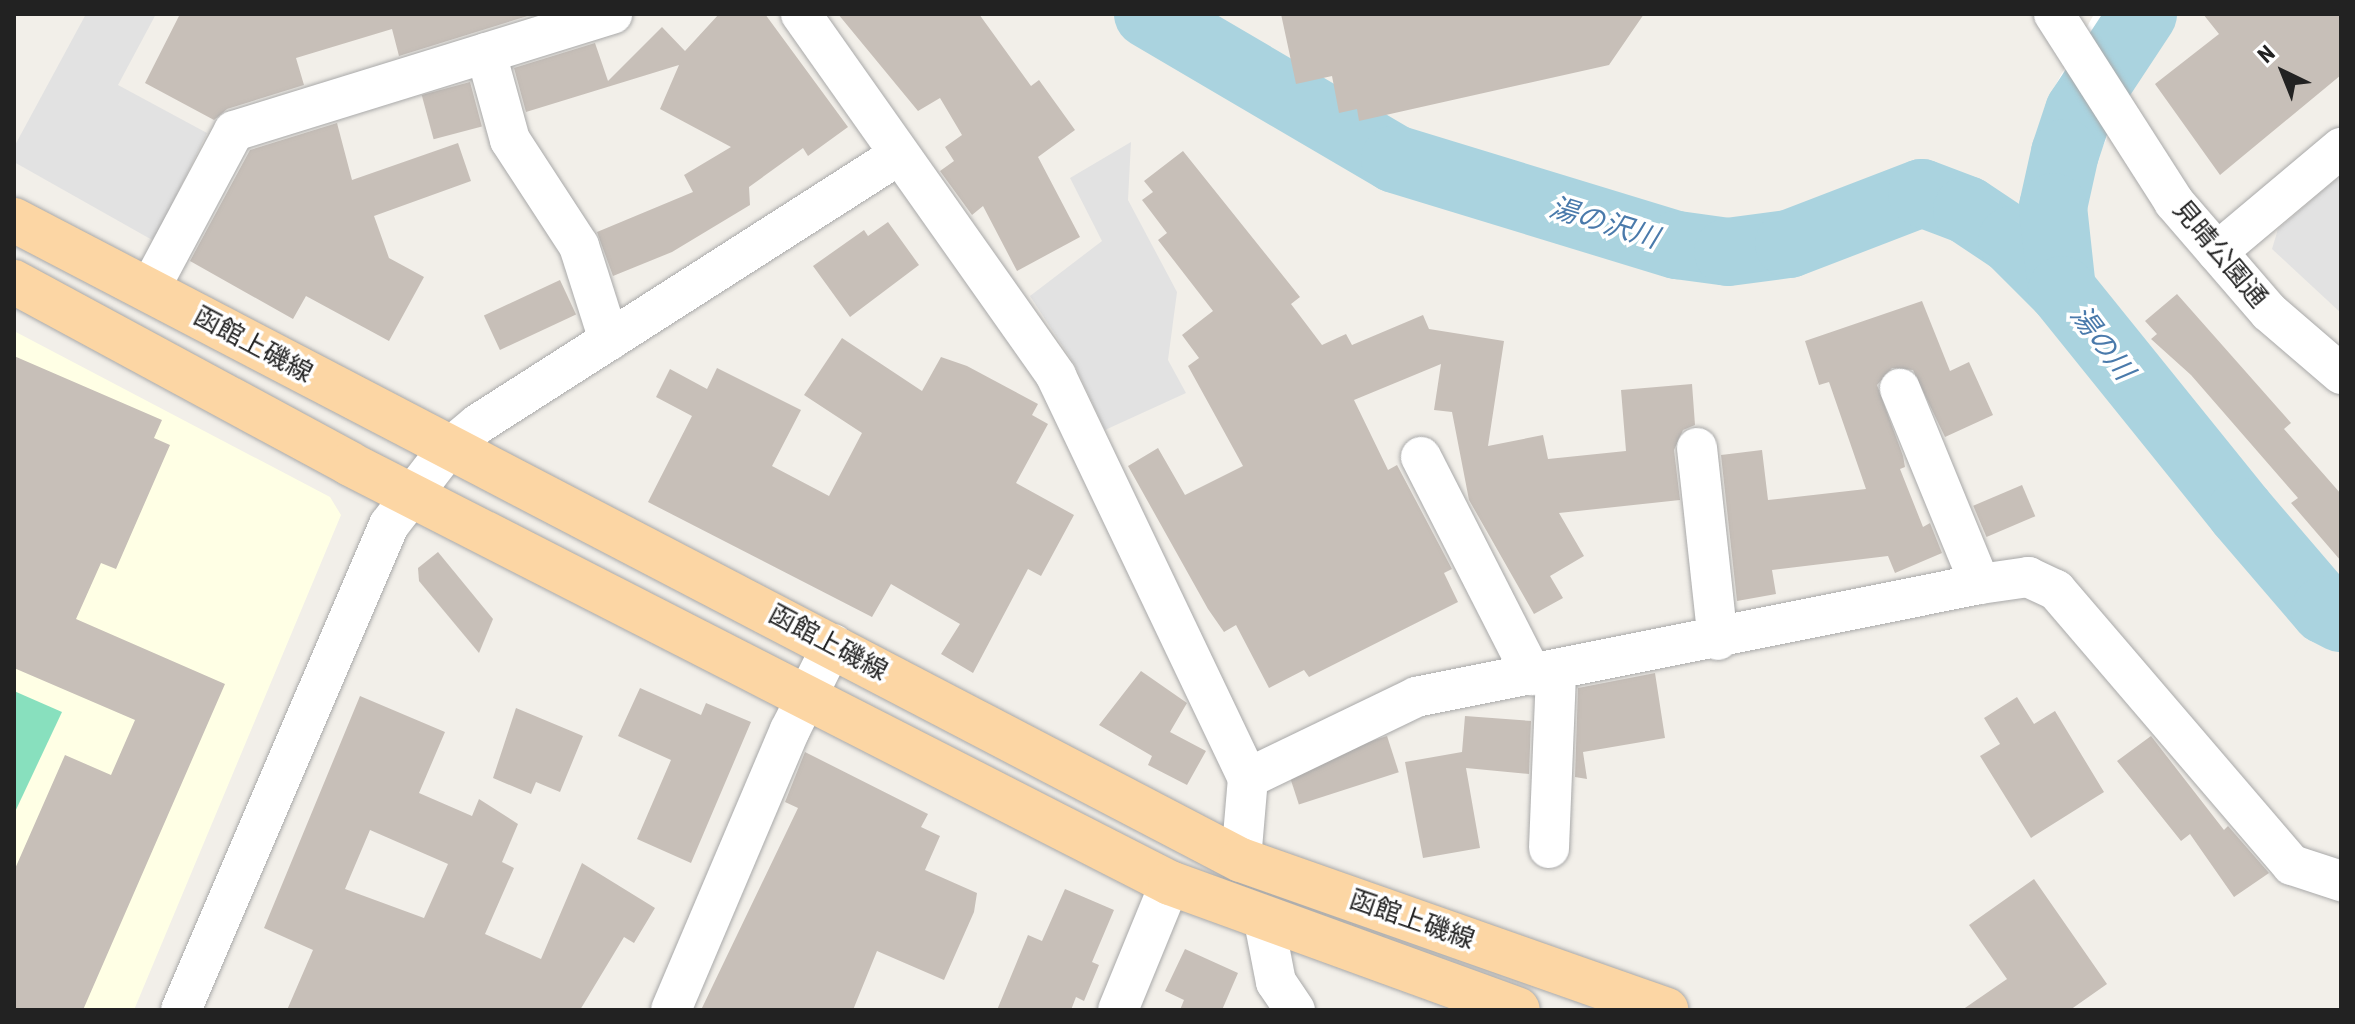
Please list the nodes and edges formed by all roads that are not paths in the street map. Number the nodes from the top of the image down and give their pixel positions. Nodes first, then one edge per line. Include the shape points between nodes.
1 (612, 14) edge
2 (801, 14) edge
3 (2054, 14) edge
4 (486, 53) junction
5 (2341, 148) edge
6 (898, 155) junction
7 (14, 220) edge
8 (2217, 252) junction
9 (14, 282) edge
10 (149, 290) junction
11 (609, 340) junction
12 (2341, 374) edge
13 (1900, 389) dead end
14 (1697, 448) dead end
15 (447, 450) junction
16 (1421, 457) dead end
17 (410, 496) junction
18 (1980, 584) junction
19 (1718, 640) junction
20 (833, 644) junction
21 (1544, 673) junction
22 (807, 694) junction
23 (1248, 778) junction
24 (1549, 848) dead end
25 (1241, 860) junction
26 (2341, 881) edge
27 (1170, 883) junction
28 (1264, 921) junction
29 (181, 1010) edge
30 (671, 1010) edge
31 (1118, 1010) edge
32 (1295, 1010) edge
33 (1518, 1010) edge
34 (1666, 1010) edge

1 - 4 street
2 - 6 street
3 - 8 street, 見晴公園通 via 2174,202
4 - 10 street via 234,131
4 - 11 street via 510,140 579,246
5 - 8 street
6 - 11 street
6 - 23 street via 1056,376
7 - 10 main road, 函館上磯線
8 - 12 street, 見晴公園通 via 2269,312
9 - 17 main road, 函館上磯線
10 - 15 main road, 函館上磯線
11 - 15 street
13 - 18 street
14 - 19 street
15 - 17 street
15 - 20 main road, 函館上磯線
16 - 21 street
17 - 22 main road, 函館上磯線
17 - 29 street via 389,525
18 - 19 street
18 - 26 street via 2028,577 2056,590 2292,865
19 - 21 street
20 - 22 street
20 - 25 main road, 函館上磯線 via 1040,759
21 - 23 street via 1416,697
21 - 24 street
22 - 27 main road, 函館上磯線 via 935,767
22 - 30 street
23 - 25 street
25 - 34 main road, 函館上磯線
27 - 28 main road, 函館上磯線
27 - 31 street
28 - 32 street via 1276,982
28 - 33 main road, 函館上磯線

